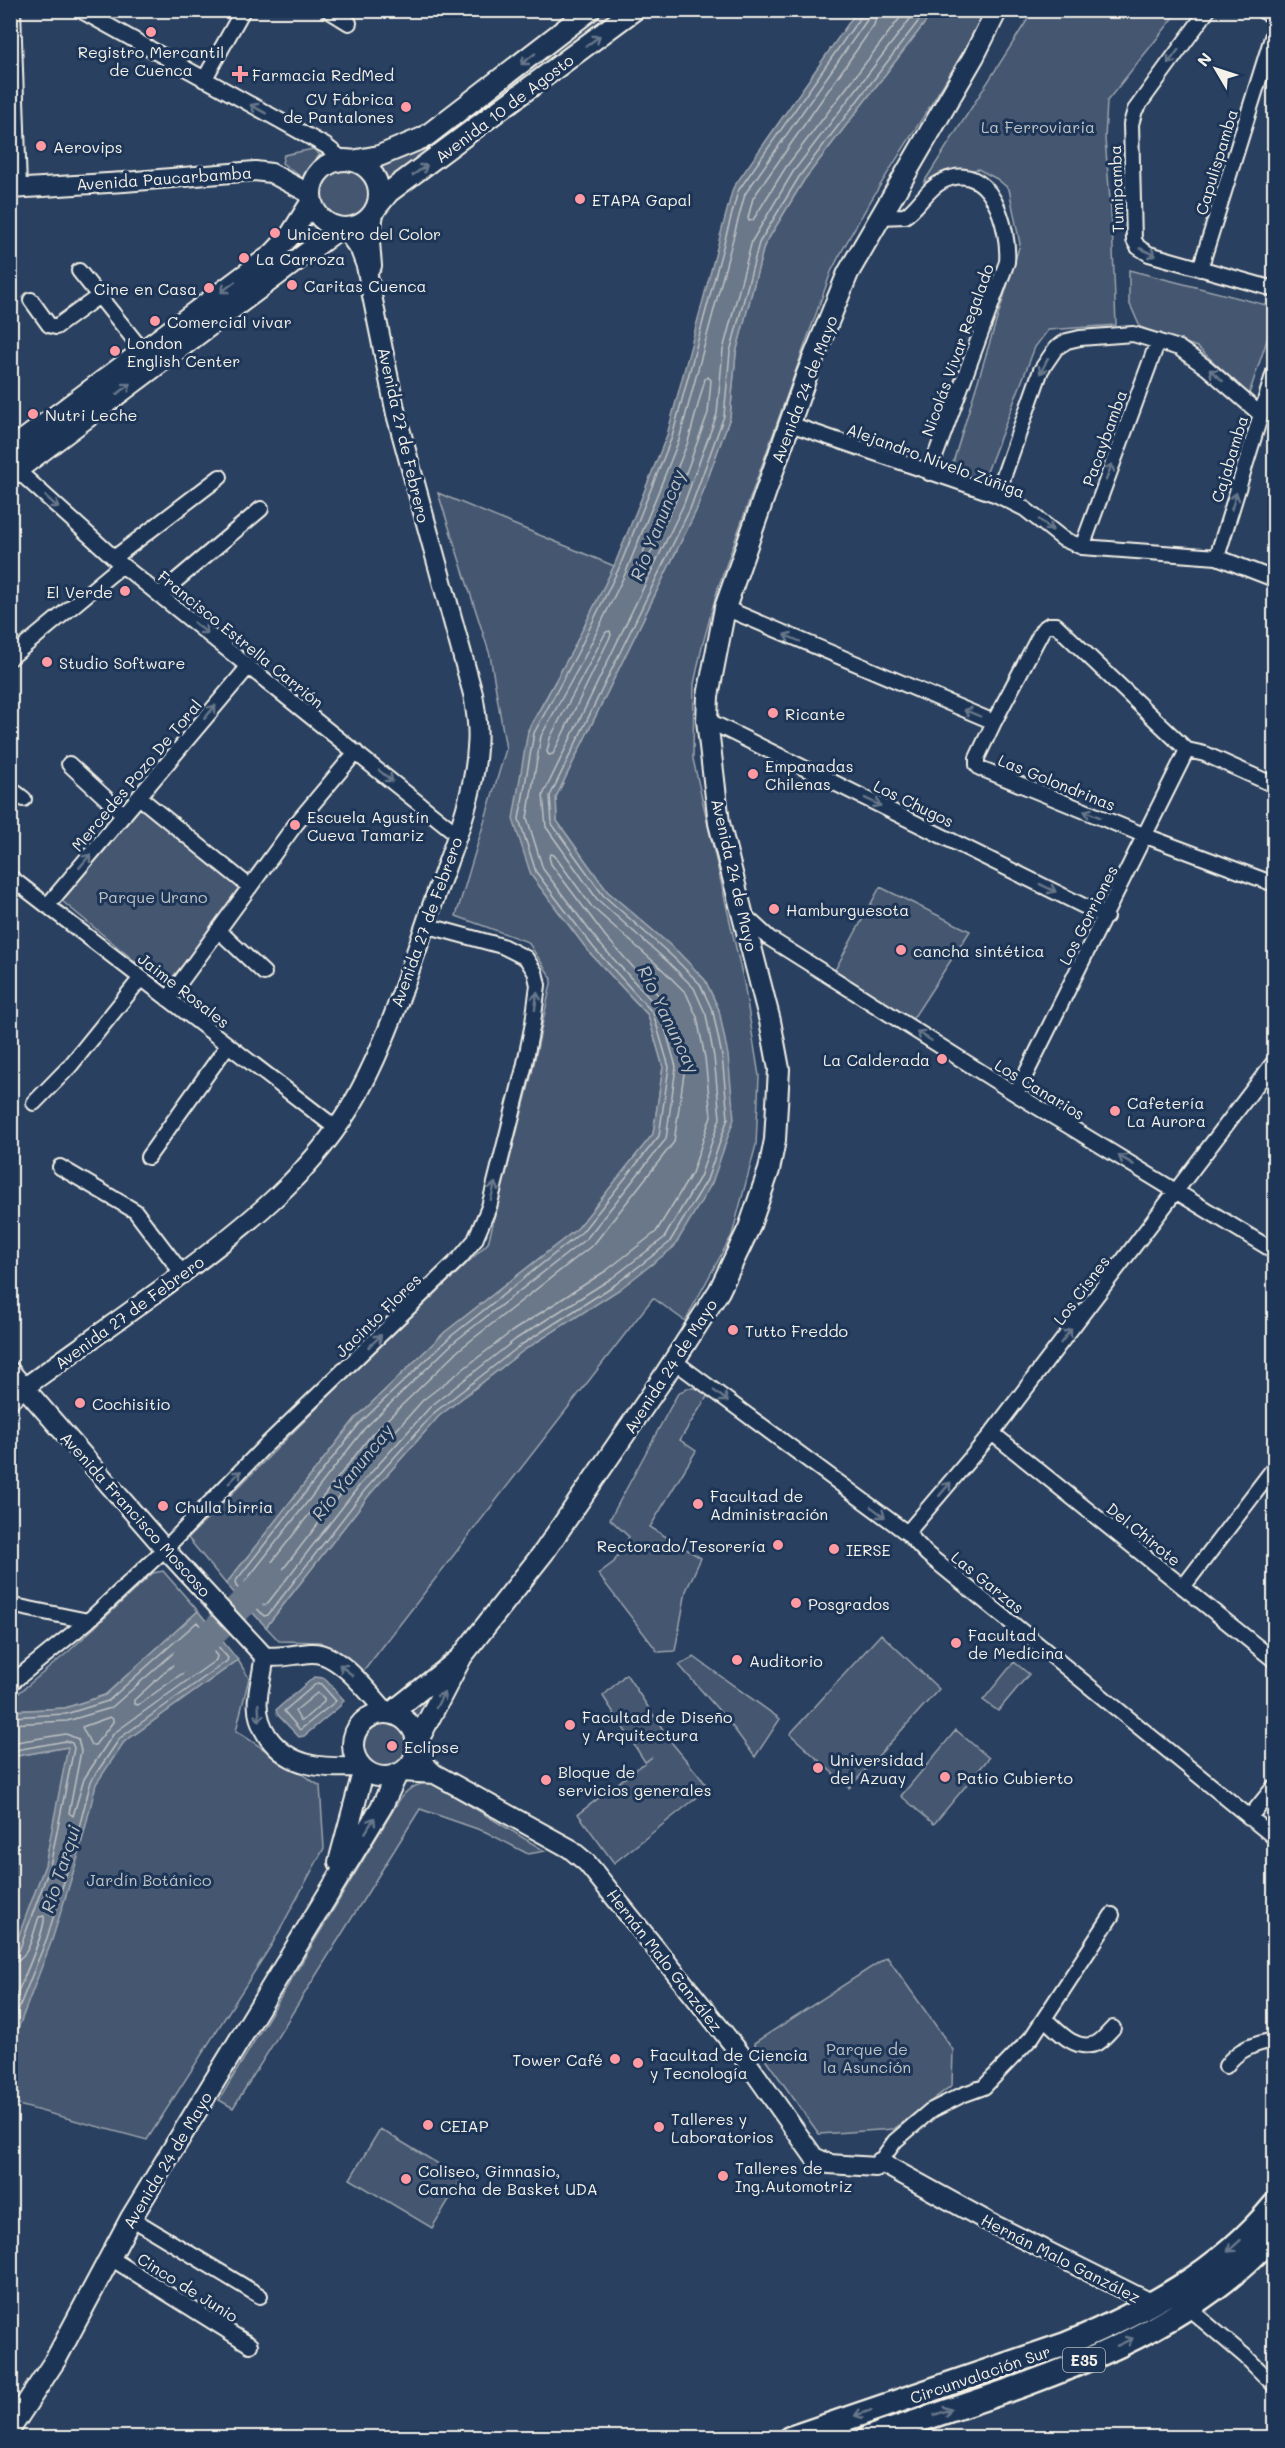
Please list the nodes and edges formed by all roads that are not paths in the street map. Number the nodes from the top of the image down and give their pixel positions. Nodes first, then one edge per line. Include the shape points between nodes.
1 (13, 10) edge
2 (80, 10) edge
3 (243, 10) edge
4 (328, 10) edge
5 (590, 10) edge
6 (634, 10) edge
7 (997, 10) edge
8 (1006, 10) edge
9 (1208, 10) edge
10 (1261, 10) edge
11 (1275, 16) edge
12 (349, 23) dead end
13 (1275, 31) edge
14 (974, 56) junction
15 (204, 80) junction
16 (348, 161) junction
17 (15, 188) edge
18 (312, 198) junction
19 (375, 210) junction
20 (879, 217) junction
21 (342, 228) junction
22 (1200, 269) junction
23 (79, 271) dead end
24 (1275, 290) edge
25 (372, 291) junction
26 (99, 296) junction
27 (31, 300) dead end
28 (1158, 341) junction
29 (143, 351) junction
30 (1275, 372) edge
31 (1260, 414) junction
32 (790, 424) junction
33 (10, 450) edge
34 (13, 469) edge
35 (929, 473) junction
36 (220, 477) dead end
37 (997, 495) junction
38 (261, 509) dead end
39 (1082, 547) junction
40 (1217, 557) junction
41 (118, 562) junction
42 (1275, 579) edge
43 (159, 595) junction
44 (725, 609) junction
45 (10, 658) edge
46 (249, 666) junction
47 (707, 720) junction
48 (994, 722) junction
49 (1187, 750) junction
50 (356, 752) junction
51 (69, 764) dead end
52 (1275, 785) edge
53 (10, 788) edge
54 (139, 797) junction
55 (24, 799) dead end
56 (124, 815) junction
57 (457, 834) junction
58 (1146, 836) junction
59 (10, 878) edge
60 (1275, 884) edge
61 (250, 887) junction
62 (47, 906) junction
63 (744, 915) junction
64 (1106, 917) junction
65 (425, 926) junction
66 (218, 930) junction
67 (791, 952) junction
68 (755, 959) junction
69 (264, 973) dead end
70 (141, 978) junction
71 (168, 999) junction
72 (228, 1045) junction
73 (1275, 1062) edge
74 (1016, 1094) junction
75 (34, 1103) dead end
76 (336, 1128) junction
77 (148, 1157) dead end
78 (60, 1167) dead end
79 (1177, 1190) junction
80 (1275, 1251) edge
81 (182, 1273) junction
82 (674, 1360) junction
83 (10, 1371) edge
84 (25, 1387) junction
85 (10, 1400) edge
86 (992, 1433) junction
87 (1275, 1468) edge
88 (907, 1533) junction
89 (165, 1549) junction
90 (1183, 1587) junction
91 (10, 1605) edge
92 (88, 1621) junction
93 (264, 1656) junction
94 (462, 1656) junction
95 (1275, 1660) edge
96 (10, 1684) edge
97 (389, 1713) junction
98 (417, 1746) junction
99 (363, 1768) junction
100 (399, 1773) junction
101 (435, 1774) junction
102 (1275, 1787) edge
103 (1249, 1818) junction
104 (1275, 1837) edge
105 (328, 1893) junction
106 (1112, 1915) dead end
107 (1045, 2019) junction
108 (1113, 2028) dead end
109 (1275, 2040) edge
110 (1226, 2066) dead end
111 (880, 2162) junction
112 (1275, 2205) edge
113 (132, 2218) junction
114 (1275, 2235) edge
115 (109, 2257) junction
116 (260, 2296) dead end
117 (1153, 2304) junction
118 (1187, 2307) junction
119 (250, 2345) dead end
120 (1275, 2385) edge
121 (10, 2429) edge
122 (790, 2438) edge
123 (868, 2438) edge

1 - 17 street
2 - 15 street
3 - 15 street
4 - 12 street
5 -> 16 main road, Avenida 10 de Agosto via 425,136 380,156
19 -> 6 main road, Avenida 10 de Agosto via 390,192
7 - 14 main road, Avenida 24 de Mayo
8 - 14 main road, Avenida 24 de Mayo
9 -> 22 street, Tumipamba via 1143,97 1131,124 1134,240 1149,254
10 - 11 street
13 - 22 street, Capulispamba
14 - 20 main road, Avenida 24 de Mayo
16 -> 15 street
16 - 18 main road via 330,164 319,174
16 - 19 main road via 370,171 375,179 379,198
17 - 18 street, Avenida Paucarbamba via 255,171 271,173
18 - 21 main road via 322,219
18 -> 29 main road via 290,236 273,254
19 - 21 main road via 361,224
19 - 25 street, Avenida 27 de Febrero via 370,242
20 - 32 main road, Avenida 24 de Mayo via 849,273
20 - 35 street, Nicolás Vivar Regalado via 905,216 937,185 960,176 981,182 1008,237 1007,262
21 - 25 street, Avenida 27 de Febrero via 360,250
34 -> 21 main road
22 - 24 street, Tumipamba
23 - 26 street
25 - 57 street, Avenida 27 de Febrero via 396,414 473,694 478,747
26 - 27 street via 56,327 49,325
26 - 29 street
31 -> 28 street via 1179,348
28 -> 37 street via 1133,334 1080,338 1056,348 1031,395
39 -> 28 street, Pacaybamba
29 - 33 main road
30 - 31 street, Cajabamba
40 -> 31 street, Cajabamba
32 - 35 street, Alejandro Nivelo Zúñiga
32 - 44 main road, Avenida 24 de Mayo
34 -> 41 street, Francisco Estrella Carrión
35 - 37 street, Alejandro Nivelo Zúñiga
36 - 41 street
37 -> 39 street, Alejandro Nivelo Zúñiga via 1025,509 1063,539
38 - 43 street
39 - 40 street, Alejandro Nivelo Zúñiga
40 - 42 street, Alejandro Nivelo Zúñiga
41 - 43 street, Francisco Estrella Carrión
41 - 45 street
43 -> 46 street, Francisco Estrella Carrión
44 - 47 main road, Avenida 24 de Mayo
48 -> 44 street
46 - 50 street, Francisco Estrella Carrión
54 -> 46 street, Mercedes Pozo De Toral
47 - 63 main road, Avenida 24 de Mayo via 719,823
47 -> 64 street, Los Chugos
48 - 49 street via 1043,629 1056,625
58 -> 48 street, Las Golondrinas via 980,768 977,758
49 - 52 street
49 - 58 street, Los Gorriones
50 -> 57 street, Francisco Estrella Carrión
50 - 61 street
51 - 56 street
53 - 55 street
54 - 56 street, Mercedes Pozo De Toral
54 - 61 street
62 -> 56 street, Mercedes Pozo De Toral
57 - 65 street, Avenida 27 de Febrero
58 - 60 street, Las Golondrinas
58 - 64 street, Los Gorriones
59 - 62 street, Jaime Rosales
61 - 66 street
62 - 70 street, Jaime Rosales
63 - 67 street, Los Canarios
63 - 68 main road, Avenida 24 de Mayo
64 - 74 street, Los Gorriones
65 - 76 street, Avenida 27 de Febrero via 372,1066
89 -> 65 street, Jacinto Flores via 460,1258 475,1240 489,1207 533,1023 538,985 526,958 502,946
66 - 69 street
66 - 71 street
67 - 68 street via 767,948
74 -> 67 street, Los Canarios
68 - 82 main road, Avenida 24 de Mayo via 779,1069 775,1140 760,1199 736,1257
70 - 71 street, Jaime Rosales
70 - 75 street via 70,1066
71 - 72 street, Jaime Rosales
72 - 76 street, Jaime Rosales
72 - 77 street
73 - 79 street, Los Cisnes
79 -> 74 street, Los Canarios
76 - 81 street, Avenida 27 de Febrero via 283,1192
78 - 81 street via 135,1211
79 - 80 street, Los Canarios
86 -> 79 street, Los Cisnes
81 - 84 street, Avenida 27 de Febrero
82 -> 88 street, Las Garzas
82 - 94 main road, Avenida 24 de Mayo via 544,1552
83 - 84 street, Avenida Francisco Moscoso
84 - 85 street, Avenida 27 de Febrero
84 - 89 street, Avenida Francisco Moscoso
88 -> 86 street, Los Cisnes
86 - 90 street, Del Chirote
87 - 90 street
88 - 103 street, Las Garzas via 927,1554
89 - 92 street, Jacinto Flores
89 - 93 street, Avenida Francisco Moscoso
90 - 95 street, Del Chirote
91 - 92 street
92 - 96 street, Jacinto Flores
97 -> 93 street via 331,1658 313,1653 287,1658
93 -> 99 street via 258,1698 260,1725 276,1747 291,1759 310,1766
94 - 97 main road, Avenida 24 de Mayo
98 -> 94 main road, Avenida 24 de Mayo
97 - 98 main road via 407,1721
97 - 99 main road via 365,1719 356,1731 352,1746
98 - 100 main road via 409,1766
98 - 101 street, Hernán Malo Ganzález via 426,1766
99 - 100 main road via 381,1777
99 - 105 main road, Avenida 24 de Mayo via 344,1849
100 - 101 street, Hernán Malo Ganzález
105 -> 100 main road, Avenida 24 de Mayo
101 - 111 street, Hernán Malo Ganzález via 569,1848 587,1863 747,2062 814,2157 829,2164 876,2167
102 - 103 street
103 - 104 street, Las Garzas
105 - 113 main road, Avenida 24 de Mayo
106 - 107 street
107 - 108 street via 1079,2046 1096,2044
107 - 111 street via 984,2087 930,2111 895,2141
109 - 110 street via 1254,2043 1234,2055
111 - 117 street, Hernán Malo Ganzález
112 -> 117 highway, Circunvalación Sur / E35 via 1203,2273
113 - 115 main road, Avenida 24 de Mayo
113 - 116 street
114 - 118 highway, Circunvalación Sur / E35 via 1234,2273
115 - 119 street, Cinco de Junio
115 - 121 main road, Avenida 24 de Mayo via 56,2359
117 -> 122 highway, Circunvalación Sur / E35 via 1066,2344
118 - 120 street
123 -> 118 highway, Circunvalación Sur / E35 via 1060,2370 1141,2335

